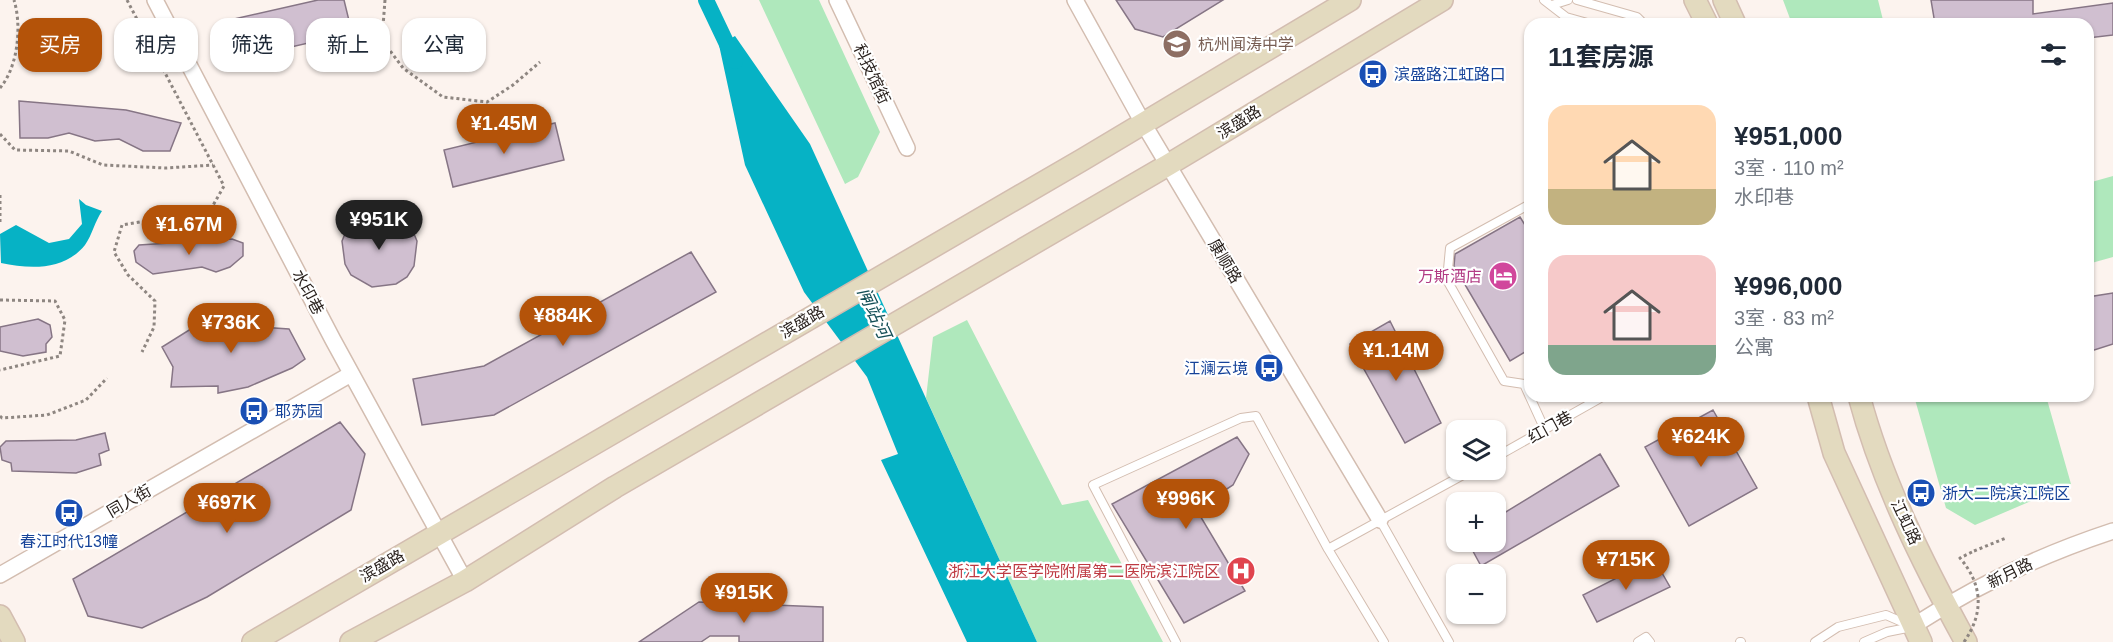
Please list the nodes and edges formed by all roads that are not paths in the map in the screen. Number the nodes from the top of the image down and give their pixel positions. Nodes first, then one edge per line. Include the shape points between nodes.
1 (155, 0) edge
2 (837, 0) edge
3 (1075, 0) edge
4 (1350, 0) edge
5 (1442, 0) edge
6 (1545, 0) edge
7 (1568, 0) edge
8 (1577, 0) edge
9 (1695, 0) edge
10 (1724, 0) edge
11 (1552, 5) junction
12 (1572, 18) edge
13 (1639, 18) edge
14 (1704, 18) edge
15 (1732, 18) edge
16 (1143, 123) junction
17 (907, 148) dead end
18 (1168, 165) junction
19 (1524, 207) edge
20 (351, 374) junction
21 (1524, 384) edge
22 (1532, 402) edge
23 (1594, 402) edge
24 (1820, 402) edge
25 (1862, 402) edge
26 (1545, 430) junction
27 (1506, 451) edge
28 (1454, 480) edge
29 (1380, 520) junction
30 (2113, 531) edge
31 (439, 533) junction
32 (1328, 549) junction
33 (0, 575) edge
34 (465, 581) junction
35 (1945, 605) junction
36 (0, 616) edge
37 (1917, 634) edge
38 (14, 642) edge
39 (253, 642) edge
40 (351, 642) edge
41 (1176, 642) edge
42 (1384, 642) edge
43 (1449, 642) edge
44 (1638, 642) edge
45 (1650, 642) edge
46 (1815, 642) edge
47 (1864, 642) edge
48 (1965, 642) edge

1 - 20 street, 水印巷
2 - 17 street, 科技馆街
3 - 16 street, 康顺路
4 - 16 main road, 滨盛路
5 - 18 main road, 滨盛路
6 - 11 lane
7 - 11 lane
8 - 13 lane
9 - 14 main road
10 - 15 main road
11 - 12 lane
16 - 18 street, 康顺路
16 - 31 main road, 滨盛路
18 - 29 street, 康顺路
18 - 34 main road, 滨盛路 via 615,488
19 - 21 lane via 1450,248 1447,280 1504,381
20 - 31 street, 水印巷
20 - 33 street, 同人街
22 - 26 lane
23 - 26 lane, 红门巷
24 - 37 main road via 1834,453
25 - 35 main road, 江虹路 via 1897,504
26 - 27 lane, 红门巷
28 - 29 lane
29 - 32 lane
29 - 43 lane
30 - 35 street, 新月路 via 2059,549
31 - 34 street, 水印巷
31 - 39 main road, 滨盛路
32 - 41 lane via 1256,416 1241,418 1093,485
32 - 42 lane
34 - 40 main road, 滨盛路
35 - 37 street, 新月路
35 - 48 main road, 江虹路
36 - 38 main road
37 - 46 lane via 1886,615 1838,627
37 - 47 lane via 1887,632
44 - 45 lane via 1646,637

